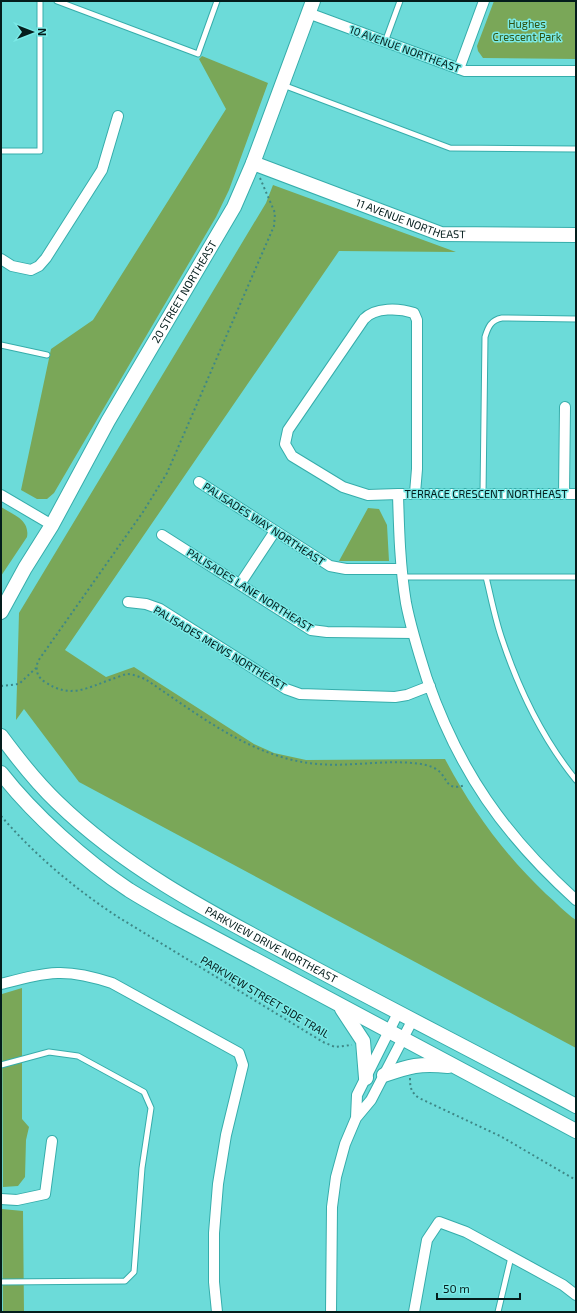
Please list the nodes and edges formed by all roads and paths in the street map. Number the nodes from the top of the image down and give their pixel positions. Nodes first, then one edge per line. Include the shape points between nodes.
1 (40, 1) edge
2 (57, 1) edge
3 (217, 1) edge
4 (400, 1) edge
5 (484, 1) edge
6 (310, 7) edge
7 (385, 42) junction
8 (458, 69) junction
9 (576, 71) edge
10 (282, 85) junction
11 (118, 116) dead end
12 (576, 149) edge
13 (1, 151) edge
14 (253, 163) junction
15 (576, 235) edge
16 (1, 258) edge
17 (576, 318) edge
18 (1, 345) edge
19 (47, 355) dead end
20 (566, 407) dead end
21 (198, 482) dead end
22 (415, 493) junction
23 (398, 494) junction
24 (483, 494) junction
25 (564, 494) junction
26 (576, 494) edge
27 (1, 495) edge
28 (52, 525) junction
29 (275, 531) junction
30 (162, 535) dead end
31 (25, 568) junction
32 (402, 573) junction
33 (486, 576) junction
34 (576, 577) edge
35 (240, 584) junction
36 (1, 595) edge
37 (128, 602) dead end
38 (1, 612) edge
39 (413, 633) junction
40 (36, 668) dead end
41 (1, 686) edge
42 (430, 686) junction
43 (1, 736) edge
44 (1, 773) edge
45 (576, 780) edge
46 (1, 816) edge
47 (576, 900) edge
48 (1, 984) edge
49 (339, 1005) junction
50 (398, 1014) junction
51 (412, 1021) junction
52 (389, 1032) junction
53 (403, 1039) junction
54 (363, 1041) junction
55 (1, 1065) edge
56 (410, 1065) junction
57 (456, 1067) junction
58 (384, 1075) junction
59 (366, 1078) junction
60 (576, 1106) edge
61 (356, 1118) junction
62 (576, 1130) edge
63 (52, 1141) dead end
64 (576, 1180) edge
65 (1, 1199) edge
66 (511, 1257) junction
67 (1, 1282) edge
68 (576, 1295) edge
69 (217, 1312) edge
70 (331, 1312) edge
71 (414, 1312) edge
72 (498, 1312) edge

1 - 13 lane via 40,151
2 - 3 lane via 198,54
4 - 7 lane
5 - 8 street
6 - 7 street, 10 AVENUE NORTHEAST
6 - 10 main road, 20 STREET NORTHEAST
7 - 8 street, 10 AVENUE NORTHEAST
8 - 9 street, 10 AVENUE NORTHEAST
10 - 12 lane via 450,148
10 - 14 main road, 20 STREET NORTHEAST
11 - 16 street via 102,170 46,258 31,270 12,266
14 - 15 main road, 11 AVENUE NORTHEAST via 441,234
14 - 28 main road, 20 STREET NORTHEAST via 234,207 108,421
17 - 24 lane via 502,318 496,319 487,328
18 - 19 lane
20 - 25 street
21 - 29 street, PALISADES WAY NORTHEAST
22 - 23 street, TERRACE CRESCENT NORTHEAST
22 - 23 street via 418,446 417,320 414,313 407,310 379,310 364,319 288,430 284,444 292,456 342,487 368,495
22 - 24 street, TERRACE CRESCENT NORTHEAST
23 - 32 street, TERRACE CRESCENT NORTHEAST
24 - 25 street, TERRACE CRESCENT NORTHEAST
25 - 26 street, TERRACE CRESCENT NORTHEAST
27 - 28 street
28 - 31 main road, 20 STREET NORTHEAST
29 - 32 street, PALISADES WAY NORTHEAST via 330,566
29 - 35 street
30 - 35 street, PALISADES LANE NORTHEAST
31 - 36 main road, 20 STREET NORTHEAST
31 - 38 main road, 20 STREET NORTHEAST
32 - 33 lane
32 - 39 street, TERRACE CRESCENT NORTHEAST
33 - 34 lane
33 - 45 lane via 501,638 531,712 558,758
35 - 39 street, PALISADES LANE NORTHEAST via 311,630
37 - 42 street, PALISADES MEWS NORTHEAST via 160,609 286,689 300,694 395,697
39 - 42 street, TERRACE CRESCENT NORTHEAST
40 - 41 path via 19,684
42 - 47 street, TERRACE CRESCENT NORTHEAST via 456,750 491,808 539,866
43 - 50 main road, PARKVIEW DRIVE NORTHEAST via 22,764 57,802 146,873 187,900
44 - 49 main road, PARKVIEW DRIVE NORTHEAST via 44,819 87,858 128,889
46 - 54 path, PARKVIEW STREET SIDE TRAIL via 41,858 118,917 323,1042 335,1047 347,1047
48 - 69 street via 44,973 66,971 89,975 112,983 239,1053 243,1065 226,1135 218,1184 214,1233
49 - 52 main road, PARKVIEW DRIVE NORTHEAST
49 - 54 main road
50 - 51 main road, PARKVIEW DRIVE NORTHEAST
50 - 52 street
51 - 53 street
51 - 60 main road, PARKVIEW DRIVE NORTHEAST
52 - 53 main road, PARKVIEW DRIVE NORTHEAST
52 - 59 street
53 - 57 main road, PARKVIEW DRIVE NORTHEAST
53 - 58 street
54 - 59 main road
55 - 67 lane via 49,1052 78,1056 144,1092 151,1108 142,1168 134,1272 125,1281
56 - 57 main road
56 - 58 main road
56 - 64 path via 410,1089 413,1094 500,1136
57 - 62 main road, PARKVIEW DRIVE NORTHEAST
58 - 61 street via 371,1100
59 - 61 street via 357,1095
61 - 70 street via 345,1144 333,1200
63 - 65 street via 45,1194 17,1200
66 - 68 street via 563,1285
66 - 71 street via 466,1232 439,1222 427,1240
66 - 72 lane

